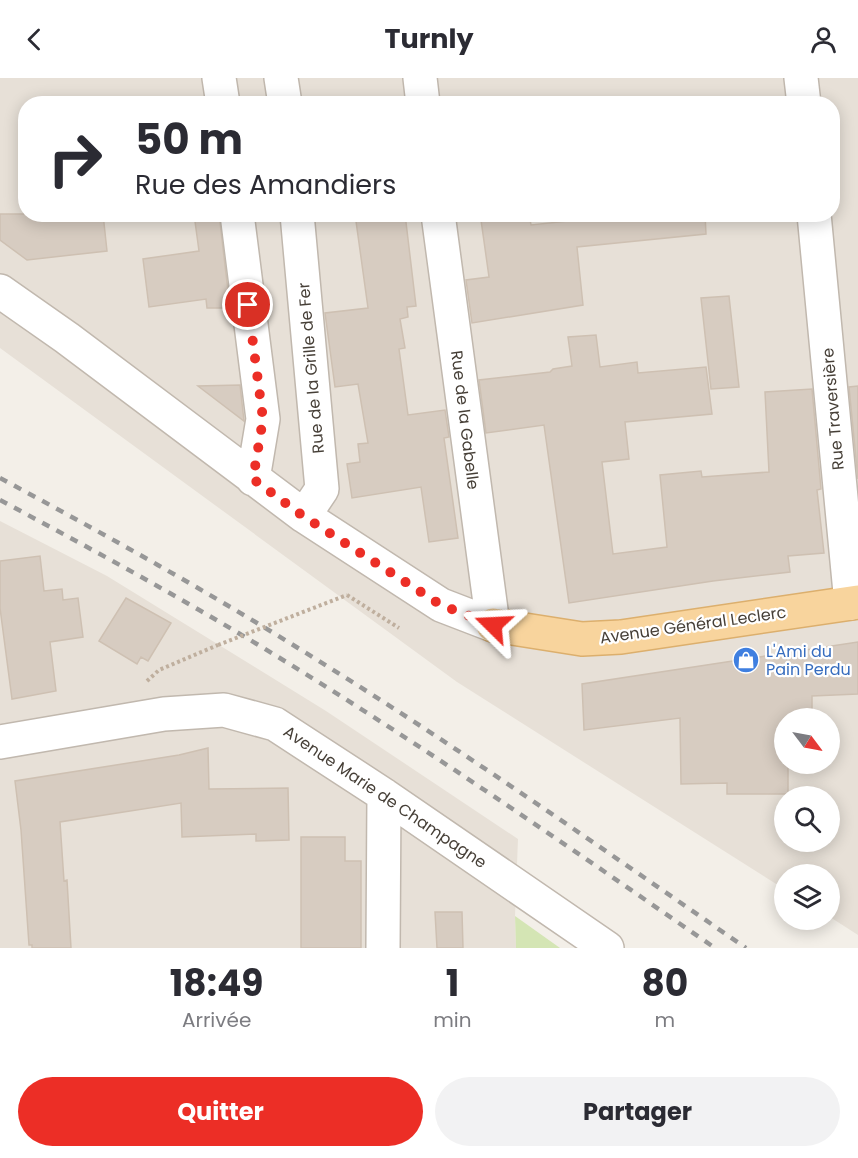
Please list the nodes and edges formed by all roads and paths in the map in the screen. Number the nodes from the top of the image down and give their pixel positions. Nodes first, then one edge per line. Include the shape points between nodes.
1 (219, 78) edge
2 (281, 78) edge
3 (420, 78) edge
4 (801, 78) edge
5 (221, 96) edge
6 (284, 96) edge
7 (422, 96) edge
8 (803, 96) edge
9 (238, 222) edge
10 (298, 222) edge
11 (439, 222) edge
12 (815, 222) edge
13 (0, 291) edge
14 (253, 479) junction
15 (303, 516) junction
16 (855, 602) edge
17 (493, 625) junction
18 (399, 628) dead end
19 (143, 684) dead end
20 (0, 742) edge
21 (384, 795) junction
22 (383, 948) edge
23 (607, 948) edge

1 - 5 street
2 - 6 street
3 - 7 street
4 - 8 street
9 - 14 street via 263,419
10 - 15 street, Rue de la Grille de Fer via 322,489
11 - 17 street, Rue de la Gabelle
12 - 16 street, Rue Traversière
13 - 14 street
14 - 15 street
15 - 17 street via 441,605
16 - 17 main road, Avenue Général Leclerc via 621,637 582,639
18 - 19 path, bridge via 347,595 159,670
20 - 21 street, Avenue Marie de Champagne via 164,714 224,710 275,724
21 - 22 street
21 - 23 street, Avenue Marie de Champagne

